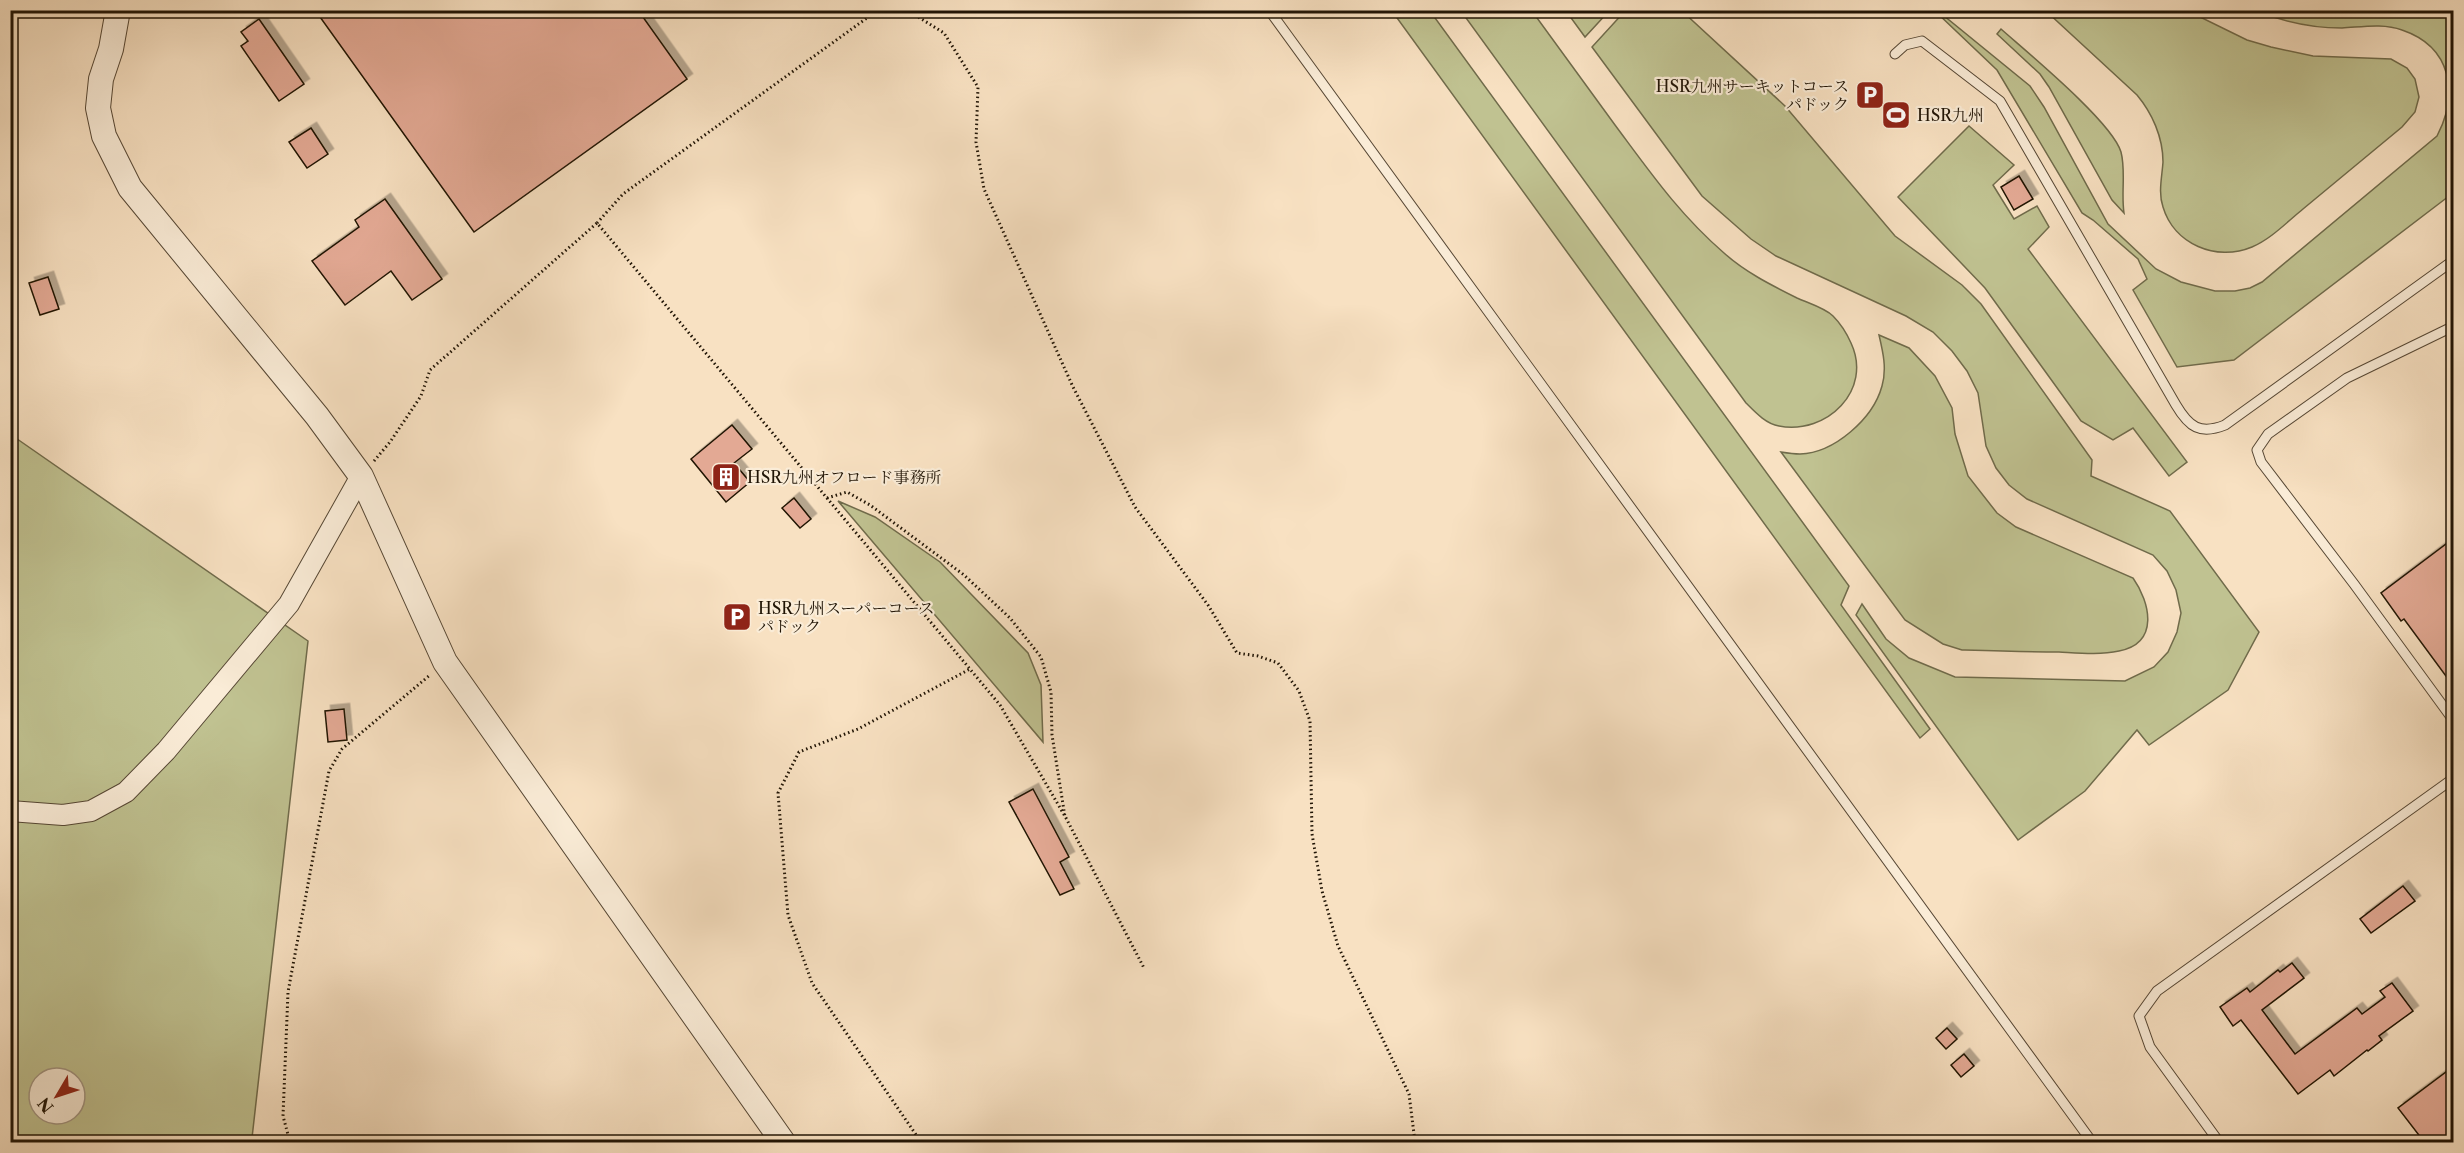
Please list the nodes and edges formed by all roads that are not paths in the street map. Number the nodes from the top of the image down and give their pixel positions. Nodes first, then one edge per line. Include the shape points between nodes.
1 (118, 10) edge
2 (1269, 10) edge
3 (1895, 54) dead end
4 (2454, 260) edge
5 (2454, 326) edge
6 (361, 476) junction
7 (2454, 721) edge
8 (2454, 778) edge
9 (10, 811) edge
10 (783, 1143) edge
11 (2092, 1143) edge
12 (2219, 1143) edge

1 - 6 street via 98,108 104,136 130,188 317,416
2 - 11 lane
3 - 4 lane via 1905,45 1922,41 2000,101 2176,405 2197,429 2212,430 2225,425
5 - 7 lane via 2347,378 2268,434 2257,450 2261,462
6 - 9 street via 289,604 166,751 126,792 91,811 63,815
6 - 10 street via 445,662
8 - 12 lane via 2157,991 2139,1016 2150,1047

